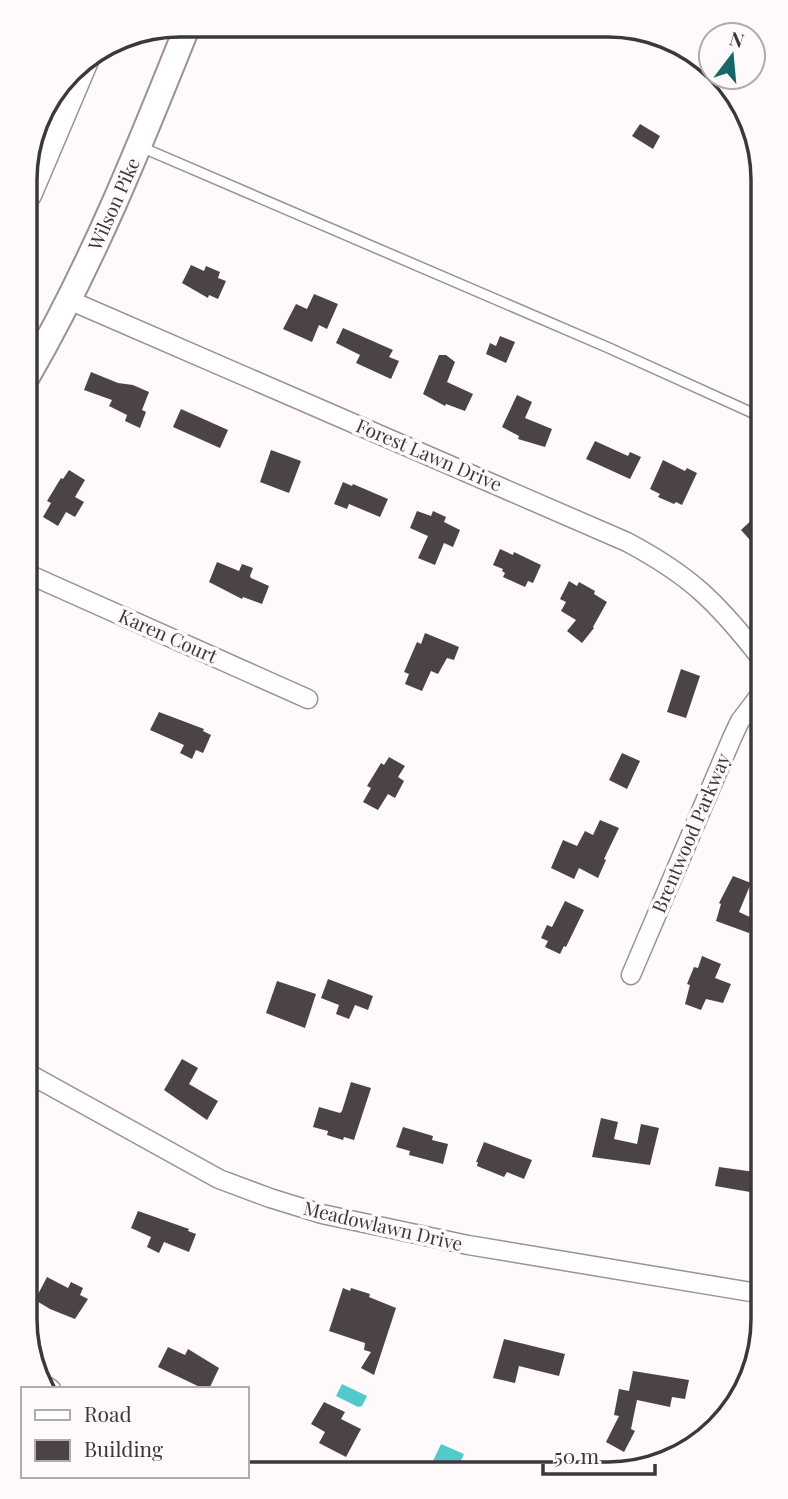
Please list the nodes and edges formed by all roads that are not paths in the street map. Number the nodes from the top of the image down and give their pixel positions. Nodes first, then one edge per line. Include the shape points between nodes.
1 (183, 37) edge
2 (71, 87) edge
3 (140, 146) junction
4 (38, 164) edge
5 (69, 300) junction
6 (37, 359) edge
7 (751, 412) edge
8 (37, 578) edge
9 (751, 646) edge
10 (308, 699) dead end
11 (751, 706) edge
12 (631, 975) dead end
13 (37, 1078) edge
14 (751, 1292) edge

1 - 3 main road, Wilson Pike
2 - 4 highway
3 - 5 main road, Wilson Pike
3 - 7 lane
5 - 6 main road, Wilson Pike
5 - 9 street, Forest Lawn Drive via 627,542 699,588
8 - 10 street, Karen Court
11 - 12 street, Brentwood Parkway via 732,738
13 - 14 street, Meadowlawn Drive via 219,1179 322,1214 468,1245

